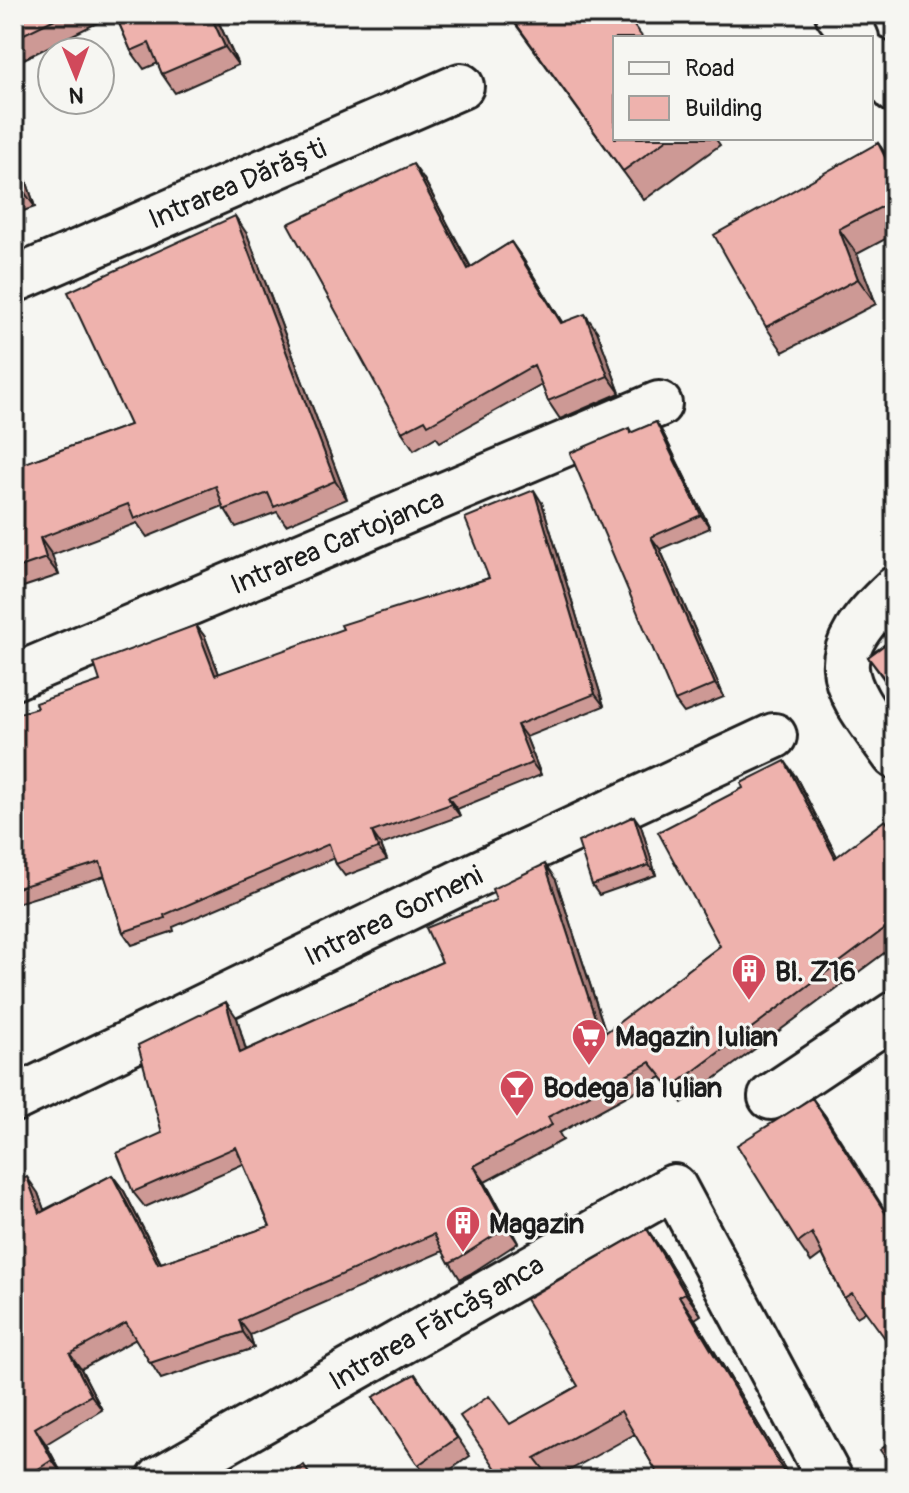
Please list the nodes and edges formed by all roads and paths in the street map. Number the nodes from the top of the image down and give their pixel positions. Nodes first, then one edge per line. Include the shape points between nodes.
1 (838, 14) edge
2 (854, 36) edge
3 (873, 61) edge
4 (461, 86) dead end
5 (895, 90) edge
6 (14, 280) edge
7 (659, 404) dead end
8 (895, 589) edge
9 (14, 677) edge
10 (774, 736) dead end
11 (895, 756) edge
12 (895, 1014) edge
13 (771, 1097) dead end
14 (14, 1099) edge
15 (160, 1479) edge
16 (830, 1479) edge

1 - 2 street
3 - 5 street
4 - 6 street, Intrarea Dărăști
7 - 9 street, Intrarea Cartojanca
8 - 11 street via 854,635 846,656 846,679
10 - 14 street, Intrarea Gorneni
12 - 13 street
15 - 16 street, Intrarea Fărcășanca via 674,1187

